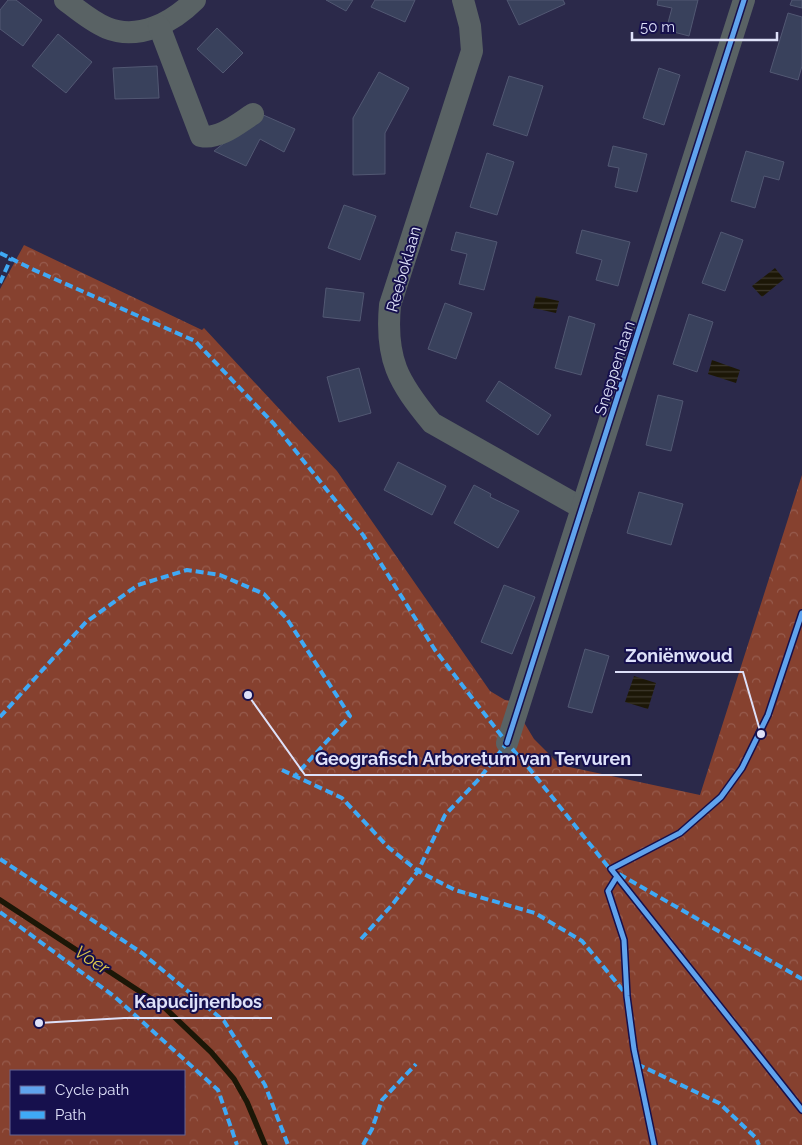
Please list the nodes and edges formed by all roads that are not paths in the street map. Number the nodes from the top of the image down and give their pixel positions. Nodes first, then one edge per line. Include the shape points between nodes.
1 (65, 0) edge
2 (195, 0) edge
3 (463, 0) edge
4 (744, 0) edge
5 (159, 26) junction
6 (253, 114) dead end
7 (582, 508) junction
8 (507, 743) dead end

1 - 5 street via 106,28 123,32
2 - 5 street via 176,17
3 - 7 street, Reeboklaan via 472,51 390,305 391,357 414,402 432,423
4 - 7 street, Sneppenlaan
5 - 6 street via 201,136 224,131
7 - 8 street, Sneppenlaan

